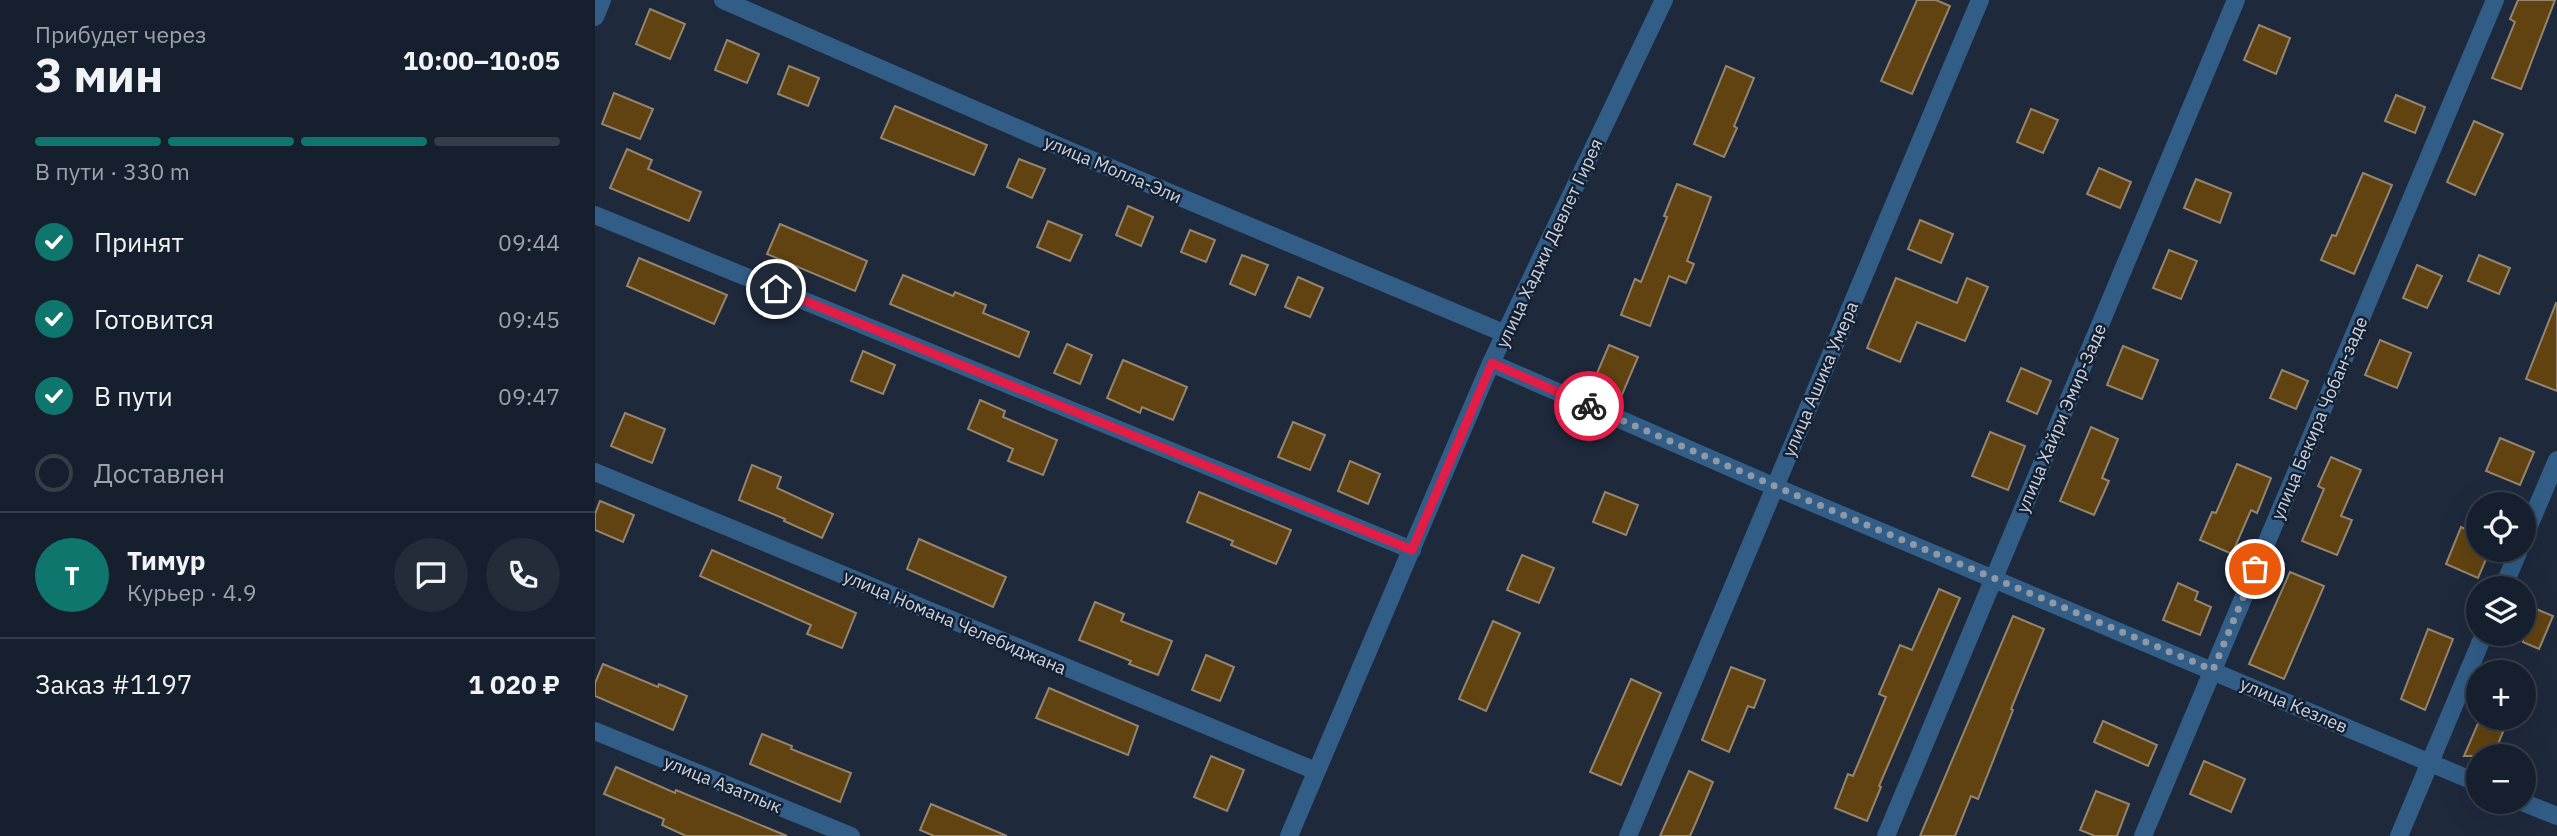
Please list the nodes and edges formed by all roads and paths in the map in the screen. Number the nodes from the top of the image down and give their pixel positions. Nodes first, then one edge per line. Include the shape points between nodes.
1 (602, 0) edge
2 (723, 0) edge
3 (1664, 0) edge
4 (1980, 0) edge
5 (2236, 0) edge
6 (2494, 0) edge
7 (595, 16) edge
8 (595, 215) edge
9 (1506, 334) junction
10 (1492, 363) junction
11 (2557, 460) edge
12 (595, 472) edge
13 (1775, 487) junction
14 (2536, 509) edge
15 (1412, 550) junction
16 (1994, 579) junction
17 (2479, 646) edge
18 (2213, 670) junction
19 (595, 731) edge
20 (2429, 763) junction
21 (1315, 771) junction
22 (2466, 778) edge
23 (2536, 808) edge
24 (2557, 816) edge
25 (851, 836) edge
26 (1289, 836) edge
27 (1628, 836) edge
28 (1885, 836) edge
29 (2143, 836) edge
30 (2399, 836) edge

1 - 7 street
2 - 9 street, улица Молла-Эли
3 - 9 street, улица Хаджи Девлет Гирея
4 - 13 street, улица Ашика Умера
5 - 16 street, улица Хайри Эмир-Заде
6 - 18 street, улица Бекира Чобан-заде
8 - 15 street
9 - 10 street, улица Хаджи Девлет Гирея
10 - 13 street, улица Кезлев
10 - 15 street, улица Хаджи Девлет Гирея
11 - 14 street
12 - 21 street, улица Номана Челебиджана
13 - 16 street, улица Кезлев
13 - 27 street, улица Ашика Умера
15 - 21 street, улица Хаджи Девлет Гирея
16 - 18 street, улица Кезлев
16 - 28 street, улица Хайри Эмир-Заде
17 - 20 street
18 - 20 street, улица Кезлев
18 - 29 street, улица Бекира Чобан-заде
19 - 25 street, улица Азатлык
20 - 22 street, улица Кезлев
20 - 30 street
21 - 26 street, улица Хаджи Девлет Гирея
23 - 24 street

